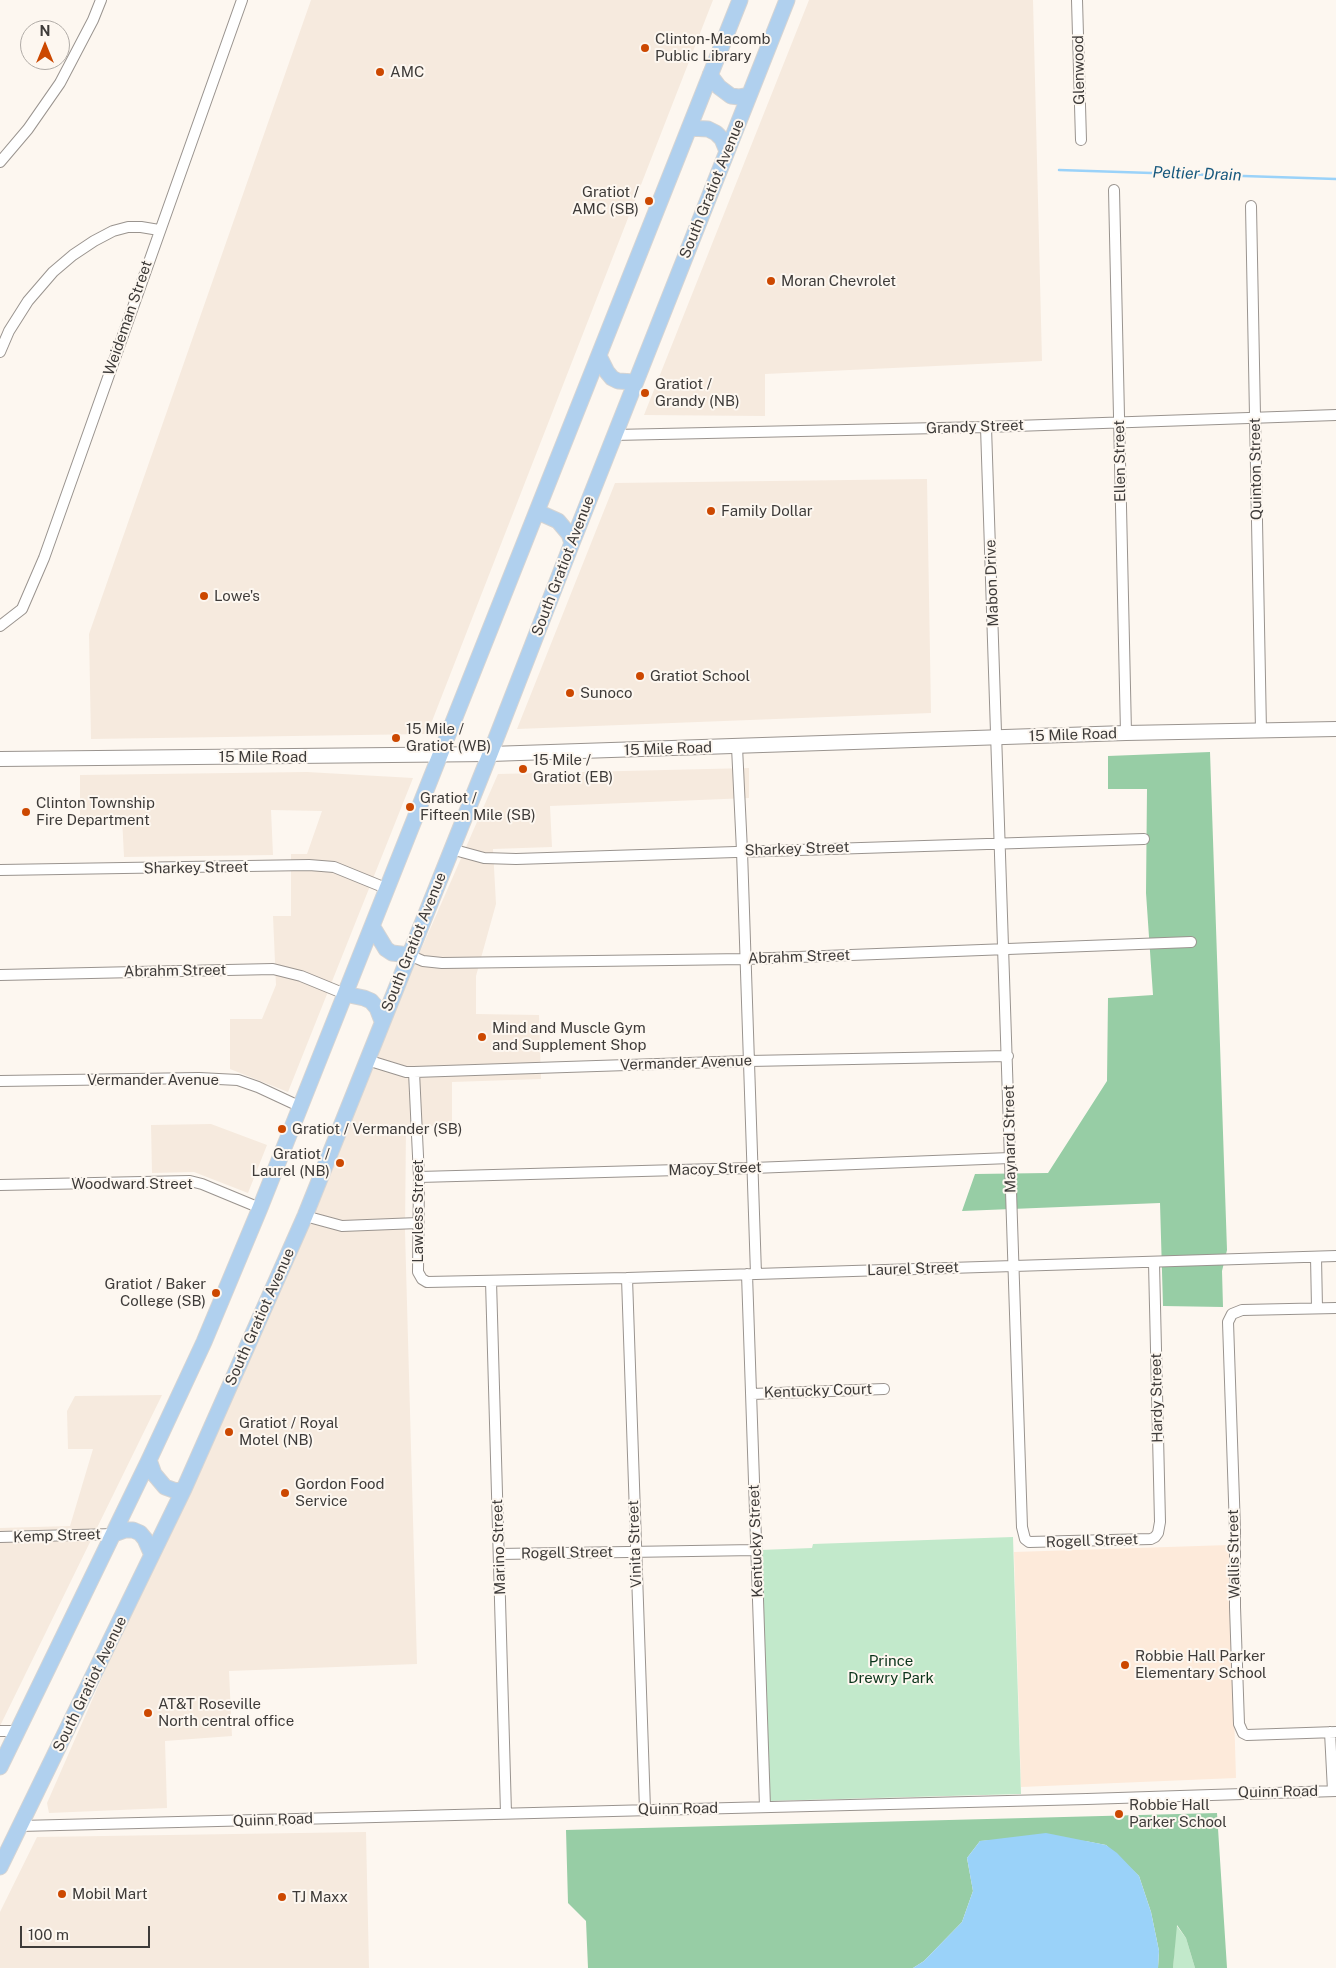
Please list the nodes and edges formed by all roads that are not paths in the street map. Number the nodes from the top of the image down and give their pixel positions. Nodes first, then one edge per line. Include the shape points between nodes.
1 (101, 0) edge
2 (242, 0) edge
3 (740, 0) edge
4 (787, 0) edge
5 (1077, 0) edge
6 (710, 75) junction
7 (749, 94) junction
8 (689, 128) junction
9 (1081, 140) dead end
10 (727, 151) junction
11 (0, 162) edge
12 (1114, 190) dead end
13 (1251, 206) dead end
14 (159, 230) junction
15 (0, 352) edge
16 (599, 356) junction
17 (635, 382) junction
18 (1336, 415) edge
19 (1255, 418) junction
20 (1119, 421) junction
21 (986, 427) junction
22 (614, 435) junction
23 (538, 512) junction
24 (572, 543) junction
25 (0, 626) edge
26 (1336, 729) edge
27 (1261, 731) junction
28 (1126, 733) junction
29 (997, 739) junction
30 (737, 747) junction
31 (490, 754) junction
32 (441, 755) junction
33 (0, 759) edge
34 (1144, 839) dead end
35 (1001, 842) junction
36 (451, 849) junction
37 (742, 851) junction
38 (0, 870) edge
39 (388, 889) junction
40 (372, 926) junction
41 (1191, 942) dead end
42 (1003, 949) junction
43 (409, 955) junction
44 (746, 959) junction
45 (0, 975) edge
46 (345, 994) junction
47 (382, 1021) junction
48 (1008, 1056) junction
49 (367, 1060) junction
50 (749, 1061) junction
51 (414, 1072) junction
52 (0, 1081) edge
53 (301, 1107) junction
54 (1010, 1158) junction
55 (753, 1168) junction
56 (419, 1177) junction
57 (0, 1185) edge
58 (260, 1208) junction
59 (304, 1216) junction
60 (418, 1224) junction
61 (1336, 1256) edge
62 (1316, 1257) junction
63 (1154, 1263) junction
64 (1015, 1266) junction
65 (752, 1274) junction
66 (627, 1278) junction
67 (491, 1281) junction
68 (1317, 1308) junction
69 (1336, 1308) edge
70 (884, 1389) dead end
71 (752, 1394) junction
72 (149, 1460) junction
73 (184, 1489) junction
74 (1158, 1533) joint
75 (114, 1534) junction
76 (0, 1538) edge
77 (1025, 1539) joint
78 (756, 1550) junction
79 (636, 1552) junction
80 (499, 1554) junction
81 (152, 1556) junction
82 (0, 1731) edge
83 (18, 1731) junction
84 (1333, 1732) edge
85 (0, 1767) edge
86 (1334, 1791) edge
87 (765, 1807) junction
88 (645, 1810) junction
89 (506, 1813) junction
90 (20, 1826) junction
91 (0, 1867) edge

1 - 11 street via 60,83
2 - 14 street, Weideman Street
3 - 6 main road
4 - 7 main road, South Gratiot Avenue
5 - 9 street, Glenwood
6 - 7 main road via 731,96
6 - 8 main road
7 - 10 main road, South Gratiot Avenue
8 - 10 main road via 716,133
8 - 16 main road
10 - 17 main road, South Gratiot Avenue
12 - 20 street, Ellen Street
13 - 19 street, Quinton Street
14 - 15 street via 142,227 120,229 94,240 73,255 28,301
14 - 25 street, Weideman Street via 41,566 22,609
16 - 17 main road via 612,378
16 - 23 main road
17 - 22 main road, South Gratiot Avenue
18 - 19 street, Grandy Street
19 - 20 street, Grandy Street
19 - 27 street, Quinton Street
20 - 21 street, Grandy Street
20 - 28 street, Ellen Street
21 - 22 street, Grandy Street
21 - 29 street, Mabon Drive
22 - 24 main road, South Gratiot Avenue
23 - 24 main road via 564,526
23 - 32 main road
24 - 31 main road, South Gratiot Avenue
26 - 27 main road, 15 Mile Road
27 - 28 main road, 15 Mile Road
28 - 29 main road, 15 Mile Road
29 - 30 main road, 15 Mile Road
29 - 35 street, Maynard Street
30 - 31 main road, 15 Mile Road
30 - 37 street, Kentucky Street
31 - 32 main road, 15 Mile Road
31 - 36 main road, South Gratiot Avenue
32 - 33 main road, 15 Mile Road
32 - 39 main road
34 - 35 street, Sharkey Street
35 - 37 street, Sharkey Street
35 - 42 street, Maynard Street
36 - 37 street, Sharkey Street via 498,859
36 - 43 main road, South Gratiot Avenue
37 - 44 street, Kentucky Street
38 - 39 street, Sharkey Street via 309,865 340,869
39 - 40 main road
40 - 43 main road via 386,949
40 - 46 main road
41 - 42 street, Abrahm Street
42 - 44 street, Abrahm Street
42 - 48 street, Maynard Street
43 - 44 street, Abrahm Street via 423,961 442,963
43 - 47 main road, South Gratiot Avenue
44 - 50 street, Kentucky Street
45 - 46 street, Abrahm Street via 273,969 301,976
46 - 47 main road via 371,1001
46 - 53 main road
47 - 49 main road, South Gratiot Avenue
48 - 50 street, Vermander Avenue
48 - 54 street, Maynard Street
49 - 51 street, Vermander Avenue
49 - 59 main road, South Gratiot Avenue
50 - 51 street, Vermander Avenue
50 - 55 street, Kentucky Street
51 - 56 street, Lawless Street
52 - 53 street, Vermander Avenue via 238,1080
53 - 58 main road
54 - 55 street, Macoy Street
54 - 64 street, Maynard Street
55 - 56 street, Macoy Street
55 - 65 street, Kentucky Street
56 - 60 street, Lawless Street
57 - 58 street, Woodward Street via 190,1181
58 - 72 main road via 204,1342
59 - 60 street via 342,1226
59 - 73 main road, South Gratiot Avenue
60 - 67 street, Lawless Street via 418,1272 422,1279 435,1282
61 - 62 street, Laurel Street
62 - 63 street, Laurel Street
62 - 68 street
63 - 64 street, Laurel Street
63 - 74 street, Hardy Street
64 - 65 street, Laurel Street
64 - 77 street, Maynard Street via 1022,1526
65 - 66 street, Laurel Street
65 - 71 street, Kentucky Street
66 - 67 street, Laurel Street
66 - 79 street, Vinita Street
67 - 80 street, Marino Street
68 - 69 street
68 - 84 street, Wallis Street via 1242,1310 1232,1314 1228,1322 1238,1719 1243,1733 1251,1735
70 - 71 street, Kentucky Court
71 - 78 street, Kentucky Street
72 - 73 main road via 154,1474 165,1487
72 - 75 main road
73 - 81 main road, South Gratiot Avenue
74 - 77 street, Rogell Street via 1151,1539 1036,1543
75 - 76 street, Kemp Street
75 - 81 main road via 125,1530 140,1533
75 - 83 main road
78 - 79 street, Rogell Street
78 - 87 street, Kentucky Street
79 - 80 street, Rogell Street
79 - 88 street, Vinita Street
80 - 89 street, Marino Street
81 - 90 main road, South Gratiot Avenue
82 - 83 street
83 - 85 main road
84 - 86 street, Wallis Street
86 - 87 street, Quinn Road
87 - 88 street, Quinn Road
88 - 89 street, Quinn Road
89 - 90 street, Quinn Road
90 - 91 main road, South Gratiot Avenue

